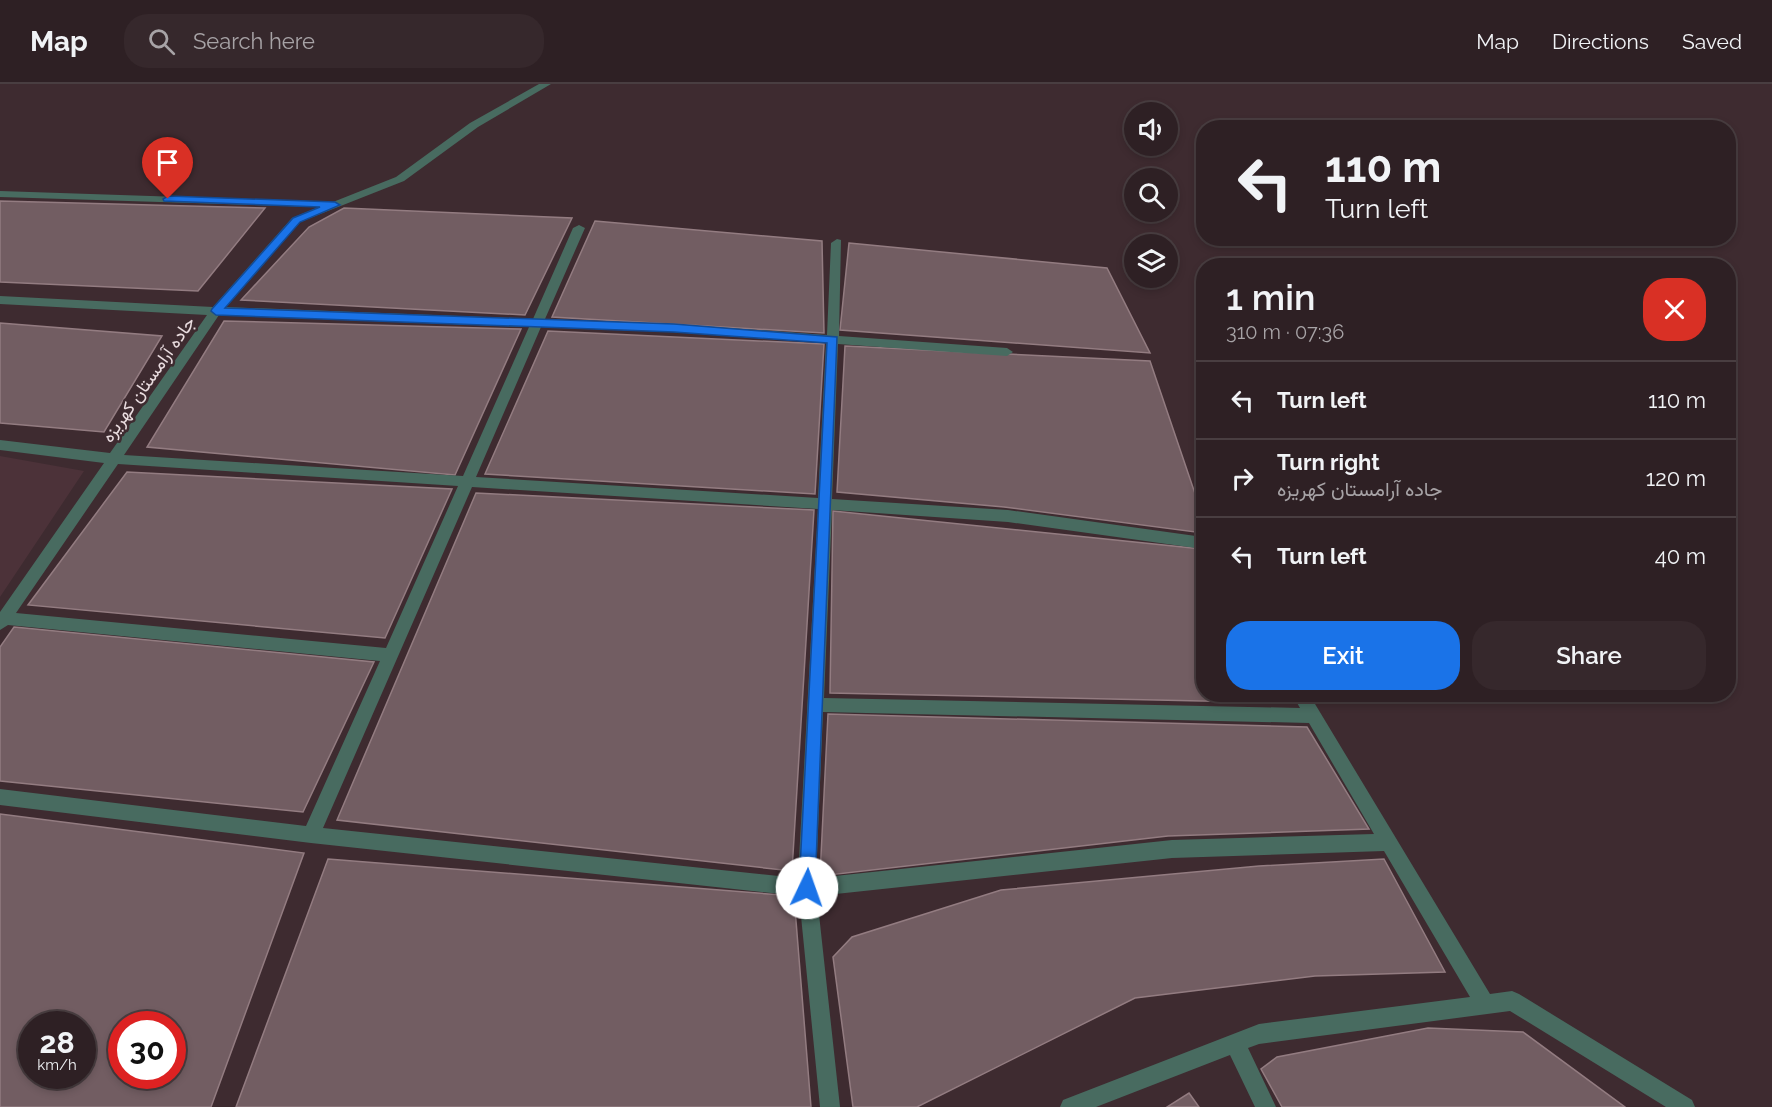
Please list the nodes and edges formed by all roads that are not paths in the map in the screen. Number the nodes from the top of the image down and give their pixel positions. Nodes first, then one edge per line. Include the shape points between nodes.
1 (546, 84) edge
2 (0, 194) edge
3 (335, 205) junction
4 (579, 228) dead end
5 (837, 243) dead end
6 (0, 300) edge
7 (216, 311) junction
8 (537, 323) junction
9 (833, 340) junction
10 (1007, 352) dead end
11 (0, 445) edge
12 (114, 459) junction
13 (467, 482) junction
14 (825, 504) junction
15 (1196, 542) edge
16 (2, 621) edge
17 (389, 655) junction
18 (1305, 702) edge
19 (815, 705) junction
20 (1313, 716) junction
21 (0, 797) edge
22 (311, 835) junction
23 (1388, 842) junction
24 (807, 888) junction
25 (1486, 1005) junction
26 (1235, 1042) junction
27 (830, 1107) edge
28 (1070, 1107) edge
29 (1266, 1107) edge
30 (1685, 1107) edge

1 - 3 street, جاده آرامستان کهریزه via 474,125 400,179
2 - 3 street
3 - 7 street, جاده آرامستان کهریزه via 296,220
4 - 8 street
5 - 9 street
6 - 7 street
7 - 8 street
7 - 12 street, جاده آرامستان کهریزه
8 - 9 street
8 - 13 street
9 - 10 street
9 - 14 street
11 - 12 street
12 - 13 street
12 - 16 street, جاده آرامستان کهریزه
13 - 14 street
13 - 17 street
14 - 15 street via 1008,516
14 - 19 street
16 - 17 street
17 - 22 street
18 - 20 street
19 - 20 street
19 - 24 street
20 - 23 street
21 - 22 street
22 - 24 street
23 - 24 street via 1172,849
23 - 25 street
24 - 27 street
25 - 26 street via 1259,1034
25 - 30 street via 1512,1001
26 - 28 street
26 - 29 street

